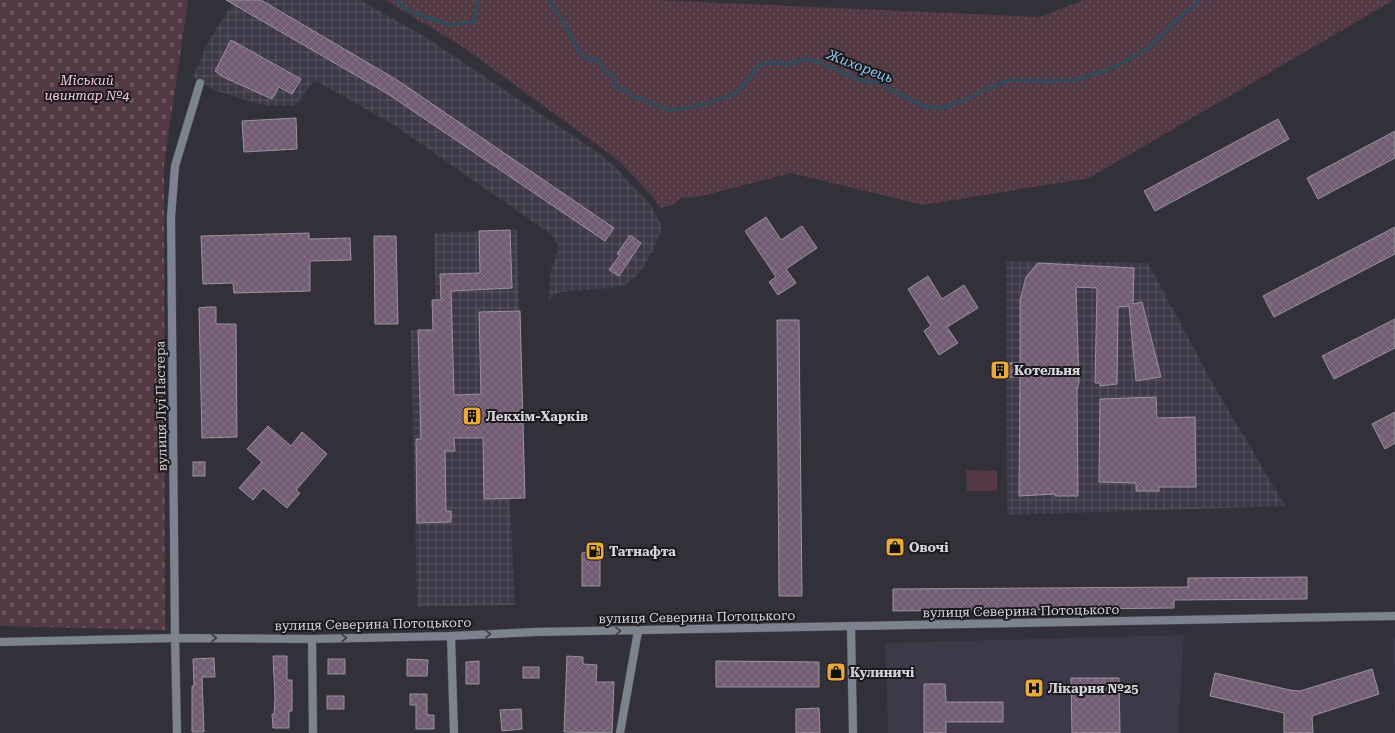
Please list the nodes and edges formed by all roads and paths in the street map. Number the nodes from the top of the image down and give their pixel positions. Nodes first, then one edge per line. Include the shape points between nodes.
1 (200, 83) dead end
2 (1395, 616) edge
3 (851, 626) junction
4 (638, 630) junction
5 (451, 636) junction
6 (175, 638) junction
7 (312, 639) junction
8 (0, 642) edge
9 (177, 733) edge
10 (313, 733) edge
11 (454, 733) edge
12 (620, 733) edge
13 (853, 733) edge

1 - 6 street, вулиця Луї Пастера via 175,166 171,217
2 - 3 street, вулиця Северина Потоцького
3 - 4 street, вулиця Северина Потоцького
3 - 13 street
5 -> 4 street, вулиця Северина Потоцького
4 - 12 street
7 -> 5 street, вулиця Северина Потоцького
5 - 11 street
6 -> 7 street, вулиця Северина Потоцького
6 - 8 street, вулиця Северина Потоцького
6 - 9 street, вулиця Луї Пастера
7 - 10 street

